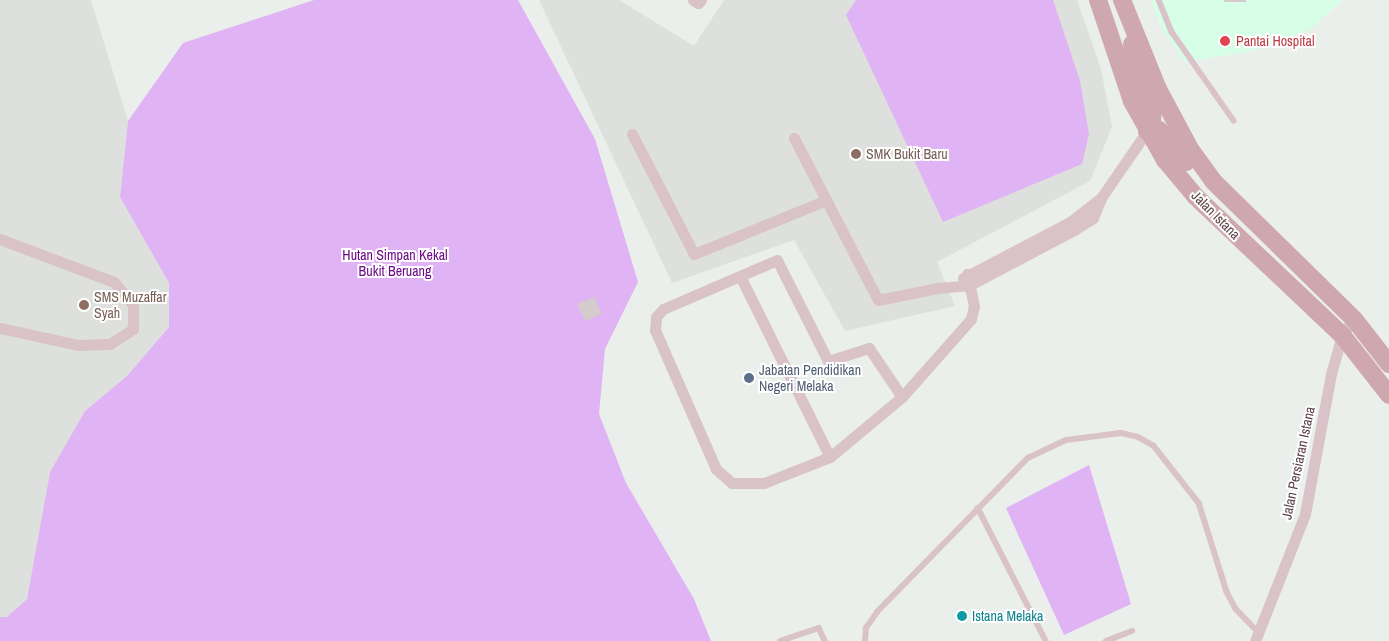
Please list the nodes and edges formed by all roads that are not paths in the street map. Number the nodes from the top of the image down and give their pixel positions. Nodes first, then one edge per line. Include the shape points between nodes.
1 (693, 0) edge
2 (701, 0) edge
3 (1098, 0) edge
4 (1122, 0) edge
5 (1159, 0) edge
6 (1129, 21) junction
7 (1234, 121) dead end
8 (1147, 131) junction
9 (632, 134) dead end
10 (794, 138) dead end
11 (826, 200) junction
12 (1239, 206) junction
13 (0, 239) edge
14 (740, 278) junction
15 (969, 280) junction
16 (1354, 319) junction
17 (0, 328) edge
18 (1342, 335) junction
19 (1389, 364) edge
20 (1389, 395) edge
21 (902, 397) junction
22 (830, 457) junction
23 (978, 508) junction
24 (1132, 631) dead end
25 (1257, 637) edge
26 (780, 641) edge
27 (825, 641) edge
28 (865, 641) edge
29 (1046, 641) edge
30 (1106, 641) edge

1 - 2 street via 698,3
3 - 8 main road, Jalan Istana via 1132,101
4 - 6 main road, Jalan Istana
5 - 7 lane via 1172,32
6 - 8 main road via 1136,70 1153,109
6 - 12 main road, Jalan Istana via 1158,89 1190,149 1213,181
8 - 12 main road via 1159,130 1207,185
8 - 15 street via 1101,198 1070,222
8 - 18 main road, Jalan Istana via 1196,197
9 - 11 street via 694,254
10 - 11 street
11 - 15 street via 878,300 954,286
12 - 16 main road, Jalan Istana
13 - 17 street via 114,282 133,304 133,329 110,344 78,345
14 - 21 street via 777,260 828,361 869,348
14 - 22 street
14 - 22 street via 663,309 656,317 655,330 716,469 732,483 764,483
15 - 21 street via 974,306 971,319
16 - 18 street, Jalan Persiaran Istana
16 - 19 main road, Jalan Istana
18 - 20 main road, Jalan Istana
18 - 25 street, Jalan Persiaran Istana via 1330,374 1305,514
21 - 22 street
23 - 25 lane via 1013,470 1047,448 1066,440 1103,434 1121,433 1138,437 1154,446 1168,461 1199,503 1227,592
23 - 28 lane via 877,612 866,628
23 - 29 lane
24 - 30 lane
26 - 27 lane via 819,628

